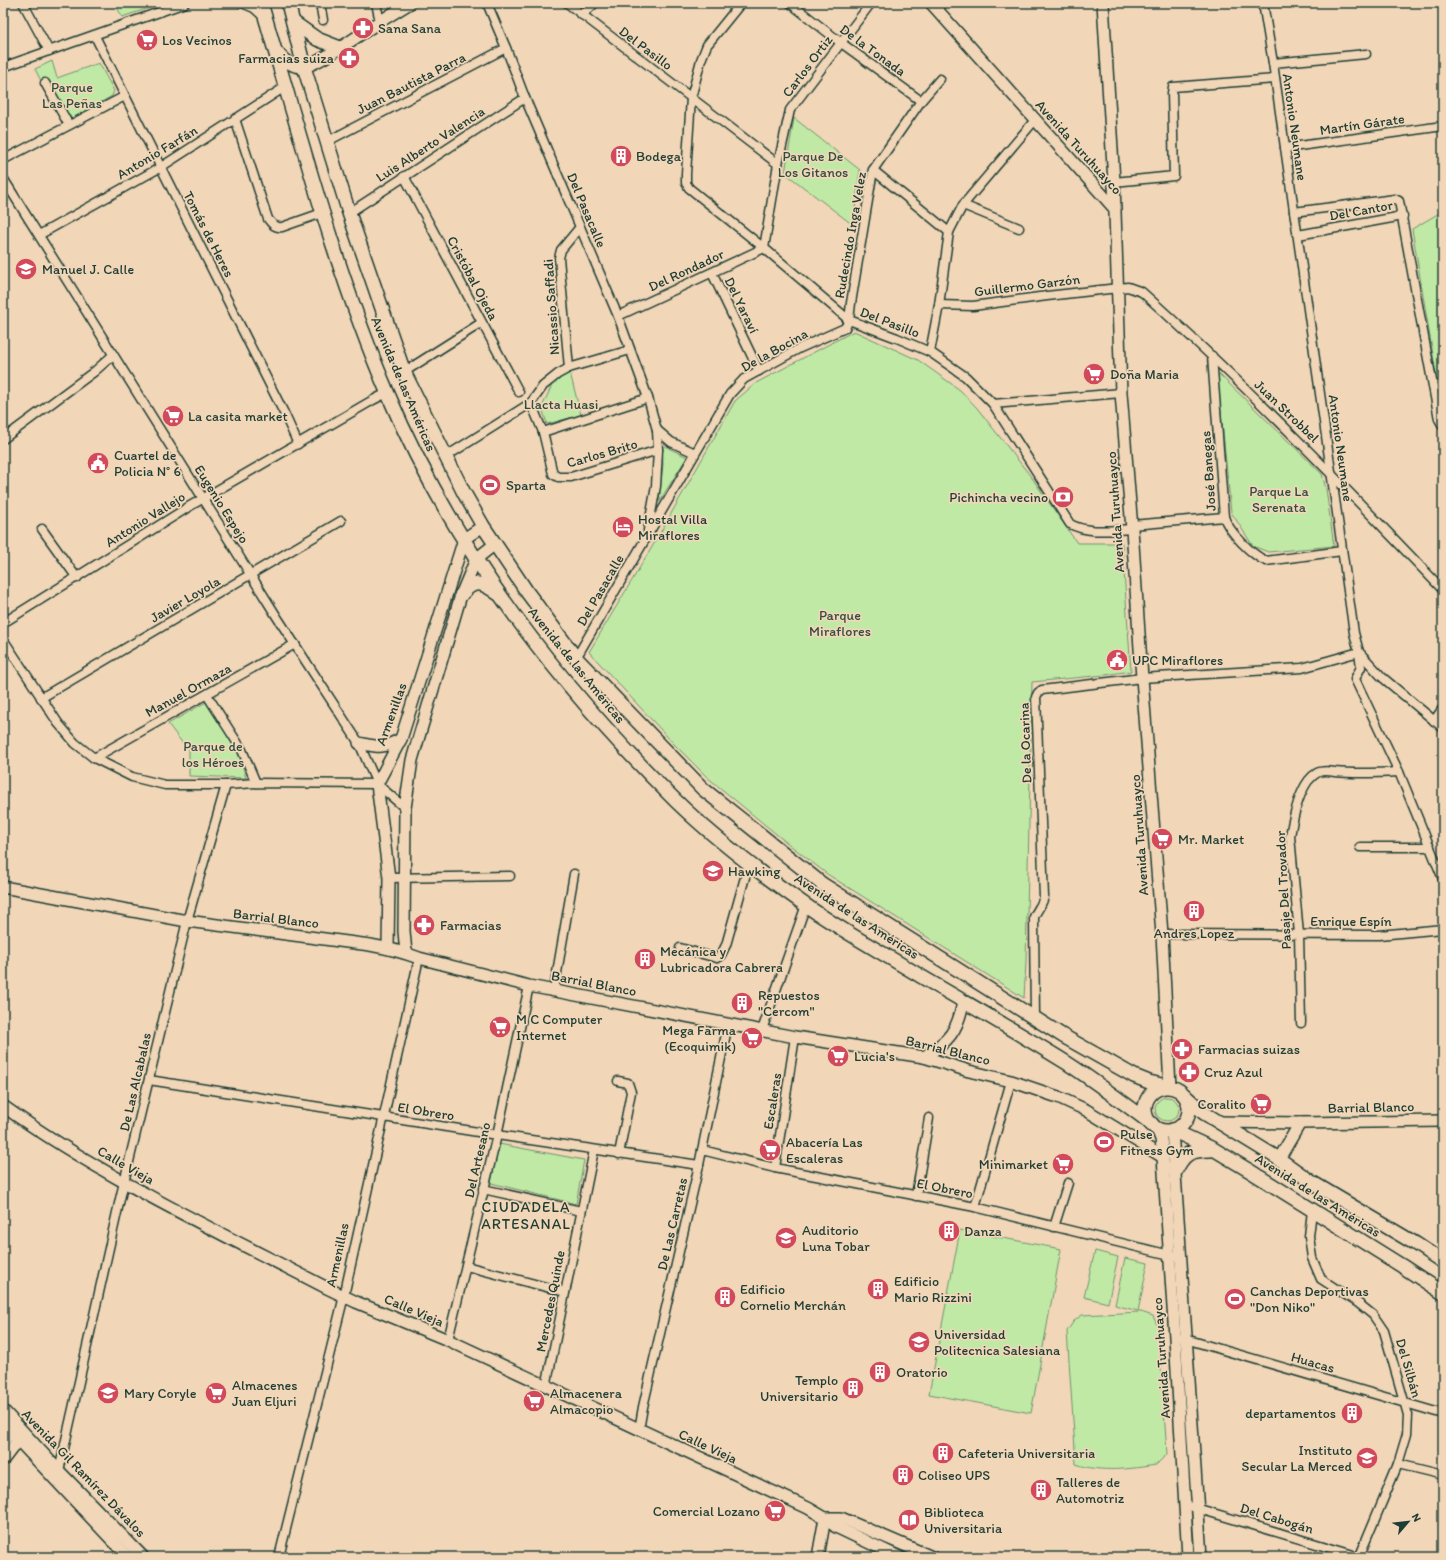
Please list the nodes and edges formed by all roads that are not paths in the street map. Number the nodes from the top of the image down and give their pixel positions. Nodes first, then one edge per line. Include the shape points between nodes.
1 (23, 3) edge
2 (185, 3) edge
3 (242, 3) edge
4 (261, 3) edge
5 (288, 3) edge
6 (320, 3) edge
7 (376, 3) edge
8 (410, 3) edge
9 (487, 3) edge
10 (567, 3) edge
11 (595, 3) edge
12 (741, 3) edge
13 (790, 3) edge
14 (871, 3) edge
15 (931, 3) edge
16 (1103, 3) edge
17 (1260, 3) edge
18 (582, 15) junction
19 (266, 20) junction
20 (323, 20) dead end
21 (293, 22) junction
22 (380, 22) junction
23 (94, 36) junction
24 (840, 42) junction
25 (274, 47) junction
26 (340, 48) junction
27 (506, 48) junction
28 (49, 51) junction
29 (1366, 54) dead end
30 (1273, 63) junction
31 (3, 67) edge
32 (304, 67) junction
33 (940, 79) dead end
34 (1275, 79) junction
35 (45, 83) dead end
36 (285, 87) junction
37 (125, 96) junction
38 (525, 98) junction
39 (690, 98) junction
40 (921, 102) junction
41 (235, 119) junction
42 (1035, 120) junction
43 (69, 125) junction
44 (1443, 126) edge
45 (328, 141) junction
46 (1285, 148) junction
47 (3, 160) edge
48 (778, 164) junction
49 (161, 167) junction
50 (873, 170) junction
51 (404, 176) junction
52 (3, 178) edge
53 (1114, 182) junction
54 (963, 205) junction
55 (1115, 209) junction
56 (1294, 212) junction
57 (322, 213) junction
58 (348, 213) junction
59 (1403, 216) junction
60 (580, 227) junction
61 (1019, 228) dead end
62 (949, 232) junction
63 (39, 235) junction
64 (1298, 235) junction
65 (764, 248) junction
66 (712, 273) junction
67 (1118, 288) junction
68 (939, 305) junction
69 (618, 316) junction
70 (849, 320) junction
71 (481, 323) junction
72 (630, 350) junction
73 (930, 352) junction
74 (113, 355) junction
75 (1212, 356) junction
76 (568, 368) junction
77 (759, 371) junction
78 (404, 372) junction
79 (519, 392) dead end
80 (1121, 393) junction
81 (387, 394) junction
82 (648, 398) junction
83 (531, 403) junction
84 (993, 404) junction
85 (1443, 426) edge
86 (657, 430) junction
87 (543, 432) junction
88 (3, 439) edge
89 (298, 444) junction
90 (658, 450) junction
91 (695, 453) junction
92 (445, 456) junction
93 (1331, 472) junction
94 (204, 499) junction
95 (1224, 517) junction
96 (341, 521) dead end
97 (483, 526) junction
98 (1132, 527) junction
99 (42, 529) dead end
100 (647, 535) junction
101 (464, 539) junction
102 (495, 544) junction
103 (1342, 551) junction
104 (476, 559) junction
105 (251, 575) junction
106 (77, 578) junction
107 (1443, 590) edge
108 (461, 594) junction
109 (499, 594) junction
110 (3, 623) edge
111 (3, 639) edge
112 (295, 644) junction
113 (1359, 652) junction
114 (576, 658) junction
115 (1142, 678) junction
116 (207, 695) junction
117 (42, 698) junction
118 (1443, 708) edge
119 (1434, 721) junction
120 (1443, 728) edge
121 (401, 739) junction
122 (359, 743) junction
123 (94, 758) junction
124 (1399, 772) junction
125 (256, 783) junction
126 (377, 784) junction
127 (226, 785) junction
128 (405, 808) junction
129 (1360, 847) dead end
130 (1430, 847) junction
131 (749, 863) junction
132 (574, 874) dead end
133 (510, 876) dead end
134 (389, 878) junction
135 (406, 878) junction
136 (1443, 879) edge
137 (3, 887) edge
138 (806, 906) junction
139 (187, 922) junction
140 (1443, 929) edge
141 (1162, 934) junction
142 (1299, 934) junction
143 (388, 948) junction
144 (680, 948) dead end
145 (406, 953) junction
146 (419, 958) junction
147 (529, 986) junction
148 (554, 990) junction
149 (963, 1002) junction
150 (1035, 1019) junction
151 (1301, 1023) dead end
152 (728, 1024) junction
153 (762, 1030) junction
154 (796, 1037) junction
155 (924, 1057) junction
156 (149, 1080) junction
157 (618, 1080) dead end
158 (1011, 1081) junction
159 (1170, 1087) junction
160 (1184, 1095) junction
161 (3, 1106) edge
162 (384, 1117) junction
163 (930, 1118) dead end
164 (1443, 1121) edge
165 (1218, 1122) junction
166 (1300, 1123) junction
167 (1154, 1126) junction
168 (1172, 1130) junction
169 (497, 1135) junction
170 (594, 1150) junction
171 (702, 1150) junction
172 (1215, 1150) junction
173 (619, 1154) junction
174 (1163, 1157) junction
175 (1279, 1160) junction
176 (700, 1165) junction
177 (775, 1168) junction
178 (1175, 1172) junction
179 (1068, 1182) dead end
180 (125, 1183) junction
181 (483, 1189) junction
182 (916, 1196) junction
183 (975, 1207) junction
184 (1312, 1210) junction
185 (581, 1211) junction
186 (1054, 1227) junction
187 (1169, 1255) junction
188 (1181, 1257) junction
189 (1443, 1262) edge
190 (466, 1266) junction
191 (565, 1292) junction
192 (1443, 1293) edge
193 (344, 1296) junction
194 (1181, 1338) junction
195 (448, 1340) junction
196 (546, 1387) junction
197 (1405, 1403) junction
198 (3, 1410) edge
199 (1443, 1414) edge
200 (639, 1430) junction
201 (14, 1431) edge
202 (3, 1442) edge
203 (3, 1460) edge
204 (1398, 1464) junction
205 (56, 1475) junction
206 (1443, 1475) edge
207 (1186, 1504) junction
208 (1198, 1508) junction
209 (825, 1518) junction
210 (128, 1557) edge
211 (143, 1557) edge
212 (279, 1557) edge
213 (818, 1557) edge
214 (899, 1557) edge
215 (932, 1557) edge
216 (1188, 1557) edge
217 (1201, 1557) edge
218 (1359, 1557) edge

1 - 28 street
2 - 23 street
3 - 19 street via 254,8
4 - 19 main road, Avenida de las Américas
5 - 21 main road, Avenida de las Américas
6 - 20 street
7 - 22 street
8 - 22 main road
9 - 27 street, Del Pasacalle
10 - 18 street, Del Pasillo
11 - 18 street
12 - 39 street via 707,45
13 - 24 street, De la Tonada
14 - 24 street, Carlos Ortiz
15 - 42 main road, Avenida Turuhuayco
16 - 53 main road
17 - 30 street, Antonio Neumane via 1264,9
18 - 39 street, Del Pasillo
19 - 25 main road, Avenida de las Américas
21 - 26 main road via 317,39
21 - 32 main road, Avenida de las Américas
22 - 26 main road
23 - 28 street
23 - 37 street, Tomás de Heres
24 - 40 street, De la Tonada
24 - 48 street, Carlos Ortiz via 790,110
25 - 32 main road via 289,63 296,67
25 - 36 main road, Avenida de las Américas
26 - 32 main road
27 - 38 street, Del Pasacalle
27 - 45 street, Juan Bautista Parra
28 - 31 street
29 - 30 street
30 - 34 street, Antonio Neumane
32 - 45 main road, Avenida de las Américas
33 - 40 street, Rudecindo Inga Velez
34 - 46 street, Antonio Neumane
34 - 53 street via 1173,87 1174,176
35 - 43 street
36 - 41 street, Antonio Farfán
36 - 57 main road, Avenida de las Américas
37 - 43 street
37 - 49 street, Tomás de Heres
38 - 51 street, Luis Alberto Valencia
38 - 60 street, Del Pasacalle
39 - 48 street, Del Pasillo
39 - 65 street, Del Pasillo via 686,183
40 - 50 street, Rudecindo Inga Velez
41 - 49 street, Antonio Farfán
41 - 57 street via 271,223 282,227
42 - 54 street
42 - 55 main road, Avenida Turuhuayco
43 - 47 street
44 - 46 street, Martín Gárate
45 - 58 main road, Avenida de las Américas
46 - 56 street, Antonio Neumane
48 - 65 street, Carlos Ortiz
49 - 63 street, Antonio Farfán
49 - 89 street, Tomás de Heres
50 - 62 street
50 - 70 street, Rudecindo Inga Velez
51 - 58 street, Luis Alberto Valencia
51 - 71 street, Cristóbal Ojeda
52 - 63 street, Eugenio Espejo
53 - 55 main road
54 - 61 street
54 - 62 street
55 - 67 main road, Avenida Turuhuayco
56 - 59 street, Del Cantor via 1396,199 1401,204
56 - 64 street, Antonio Neumane
57 - 81 main road, Avenida de las Américas
58 - 78 main road, Avenida de las Américas
59 - 64 street, Del Cantor
59 - 85 street via 1439,419
60 - 69 street, Del Pasacalle
60 - 76 street, Nicassio Saffadi via 561,250 559,258
62 - 68 street
63 - 74 street, Eugenio Espejo
64 - 93 street, Antonio Neumane
65 - 66 street, Del Rondador
65 - 70 street, Del Pasillo
66 - 69 street, Del Rondador
66 - 77 street, Del Yaraví
67 - 68 street, Guillermo Garzón via 974,306
67 - 75 street, Juan Strobbel via 1128,287 1142,292
67 - 80 main road, Avenida Turuhuayco
68 - 73 street
69 - 72 street, Del Pasacalle
70 - 73 street, Del Pasillo
70 - 77 street, De la Bocina via 845,328 800,348
71 - 78 street
71 - 79 street, Cristóbal Ojeda
72 - 76 street
72 - 82 street, Del Pasacalle
73 - 84 street, Del Pasillo via 966,377
74 - 88 street
74 - 94 street, Eugenio Espejo
75 - 93 street, Juan Strobbel
75 - 95 street, José Banegas
76 - 83 street via 549,381
77 - 91 street, De la Bocina via 744,379 730,394
78 - 92 main road, Avenida de las Américas
80 - 84 street
80 - 98 main road, Avenida Turuhuayco
81 - 89 street, Antonio Vallejo
81 - 101 main road, Avenida de las Américas via 429,479
82 - 86 street, Del Pasacalle
82 - 87 street
83 - 87 street
83 - 92 street
84 - 98 street, Del Pasillo via 1070,524 1088,531
86 - 90 street, Del Pasacalle
86 - 91 street via 671,442
87 - 90 street, Carlos Brito via 554,474 558,477 571,477
89 - 94 street, Antonio Vallejo
90 - 100 street, Del Pasacalle via 656,486
91 - 100 street, Del Pasacalle
92 - 97 main road, Avenida de las Américas
93 - 103 street, Antonio Neumane
93 - 107 street, Juan Strobbel
94 - 105 street, Eugenio Espejo
94 - 106 street, Antonio Vallejo
95 - 98 street, Del Pasillo
95 - 103 street, José Banegas via 1240,539 1259,558 1266,561
96 - 105 street, Javier Loyola
97 - 101 main road
97 - 102 main road, Avenida de las Américas
98 - 115 main road, Avenida Turuhuayco
99 - 106 street
100 - 114 street, Del Pasacalle
101 - 104 main road, Avenida de las Américas
101 - 121 main road, Armenillas
102 - 104 main road
102 - 114 main road, Avenida de las Américas
103 - 113 street, Antonio Neumane
104 - 108 main road
104 - 109 main road, Avenida de las Américas
105 - 112 street, Eugenio Espejo
105 - 117 street, Javier Loyola
106 - 110 street, Antonio Vallejo
108 - 109 main road via 468,586 477,584 487,586
108 - 128 main road via 412,760
109 - 131 main road, Avenida de las Américas via 559,674 613,735 678,802
111 - 117 street
112 - 116 street, Manuel Ormaza
112 - 122 street, Eugenio Espejo
113 - 115 street, De la Ocarina via 1302,668
113 - 119 street via 1382,677
113 - 124 street, Antonio Neumane via 1361,667 1355,679
114 - 150 main road, Avenida de las Américas via 704,789 822,884
115 - 141 main road, Avenida Turuhuayco
115 - 150 street, De la Ocarina via 1042,690 1036,697 1044,898 1034,917
116 - 123 street, Manuel Ormaza
116 - 125 street via 242,750
117 - 123 street via 75,743
118 - 119 street
119 - 120 street
121 - 122 main road via 380,748
121 - 126 main road, Armenillas
122 - 126 street, Eugenio Espejo
123 - 127 street via 132,777 165,785
124 - 130 street, Antonio Neumane
124 - 142 street, Pasaje Del Trovador via 1317,772 1305,785 1292,822 1290,836
125 - 126 street
125 - 127 street
126 - 128 street
126 - 134 main road
127 - 139 street, De Las Alcabalas
128 - 135 main road
129 - 130 street
130 - 136 street, Antonio Neumane
131 - 138 main road, Avenida de las Américas
131 - 144 street via 722,955 717,958
132 - 148 street
133 - 135 street
134 - 135 street
134 - 143 main road
135 - 145 main road
137 - 139 main road, Barrial Blanco
138 - 149 main road, Avenida de las Américas
138 - 153 street
139 - 143 main road, Barrial Blanco
139 - 156 street, De Las Alcabalas
140 - 142 street, Enrique Espín via 1378,935
141 - 142 street, Enrique Espín
141 - 159 main road, Avenida Turuhuayco
142 - 151 street, Pasaje Del Trovador
143 - 145 main road, Barrial Blanco
145 - 146 main road, Barrial Blanco
146 - 147 main road, Barrial Blanco
146 - 162 street, Armenillas
147 - 148 main road, Barrial Blanco
147 - 169 street, Del Artesano
148 - 152 main road, Barrial Blanco
149 - 155 main road via 961,1016 951,1035 945,1043
149 - 167 main road, Avenida de las Américas via 1103,1087
150 - 159 main road, Avenida de las Américas via 1134,1076
152 - 153 main road, Barrial Blanco
152 - 171 street, De Las Carretas
153 - 154 main road, Barrial Blanco
154 - 155 main road, Barrial Blanco
154 - 177 street, Escaleras
155 - 158 main road, Barrial Blanco via 969,1072
156 - 162 street, El Obrero
156 - 180 street, De Las Alcabalas
157 - 173 street via 628,1083 631,1092
158 - 174 main road, Barrial Blanco via 1069,1101
158 - 183 street
159 - 160 main road
159 - 167 main road via 1155,1091 1148,1099 1146,1115
160 - 165 main road, Avenida de las Américas
160 - 168 main road via 1189,1106 1187,1118 1178,1128
161 - 180 main road, Calle Vieja via 40,1132
162 - 169 street, El Obrero
162 - 193 street, Armenillas
163 - 182 street
164 - 166 main road, Barrial Blanco
165 - 166 main road, Barrial Blanco
165 - 175 main road, Avenida de las Américas
166 - 175 main road
167 - 168 main road
167 - 174 main road, Avenida Turuhuayco via 1159,1132
168 - 172 main road, Avenida de las Américas
168 - 178 main road, Avenida Turuhuayco
169 - 170 street, El Obrero
169 - 181 street, Del Artesano
170 - 173 street, El Obrero
170 - 185 street, Mercedes Quinde
171 - 176 street, De Las Carretas
171 - 177 street, El Obrero
172 - 178 main road via 1196,1150 1187,1154
172 - 184 main road, Avenida de las Américas
173 - 176 street, El Obrero
174 - 187 main road, Avenida Turuhuayco
175 - 189 main road, Avenida de las Américas
176 - 200 street, De Las Carretas via 644,1399
177 - 182 street, El Obrero
178 - 188 main road, Avenida Turuhuayco
179 - 186 street
180 - 193 main road, Calle Vieja
180 - 205 street, De Las Alcabalas
181 - 185 street
181 - 190 street, Del Artesano
182 - 183 street, El Obrero
183 - 186 street, El Obrero
184 - 192 main road, Avenida de las Américas
184 - 197 street, Del Silbán via 1311,1251 1321,1279 1373,1315 1384,1331
185 - 191 street, Mercedes Quinde
186 - 187 street, El Obrero
187 - 188 street, El Obrero
187 - 194 main road, Avenida Turuhuayco
188 - 194 main road, Avenida Turuhuayco
190 - 191 street
190 - 195 street, Del Artesano
191 - 196 street, Mercedes Quinde
193 - 195 main road, Calle Vieja
193 - 212 street, Armenillas
194 - 197 street, Huacas
194 - 207 main road, Avenida Turuhuayco
194 - 208 main road, Avenida Turuhuayco
195 - 196 main road, Calle Vieja
196 - 200 main road, Calle Vieja
197 - 199 street, Huacas
197 - 204 street, Del Silbán via 1408,1415 1407,1434
198 - 201 main road, Avenida Gil Ramírez Dávalos
200 - 209 main road, Calle Vieja
201 - 202 main road
201 - 203 main road
201 - 205 main road, Avenida Gil Ramírez Dávalos
204 - 206 street
204 - 218 street, Del Silbán
205 - 210 main road, Avenida Gil Ramírez Dávalos
205 - 211 main road, Avenida Gil Ramírez Dávalos
207 - 208 street, Del Cabogán
207 - 216 main road, Avenida Turuhuayco
208 - 217 main road, Avenida Turuhuayco
208 - 218 street, Del Cabogán
209 - 213 main road
209 - 214 main road, Calle Vieja via 836,1527
209 - 215 main road, Calle Vieja via 841,1518

